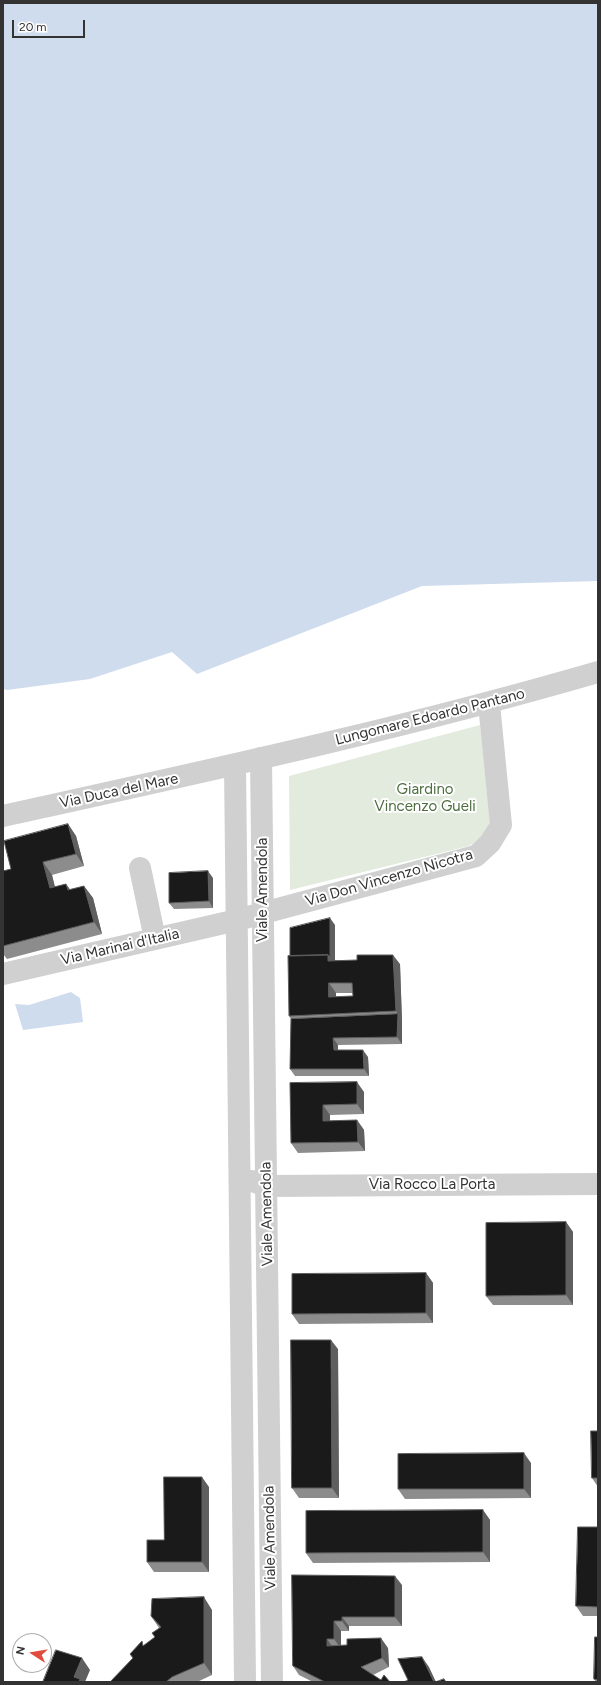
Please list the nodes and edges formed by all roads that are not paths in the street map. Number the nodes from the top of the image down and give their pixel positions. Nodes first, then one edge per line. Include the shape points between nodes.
1 (598, 672) edge
2 (489, 704) junction
3 (262, 758) junction
4 (235, 765) junction
5 (3, 816) edge
6 (140, 868) dead end
7 (263, 913) junction
8 (237, 920) junction
9 (155, 939) junction
10 (3, 974) edge
11 (240, 1173) junction
12 (598, 1184) edge
13 (266, 1186) junction
14 (245, 1676) edge
15 (272, 1676) edge

1 - 2 street, Lungomare Edoardo Pantano
2 - 3 street, Lungomare Edoardo Pantano
2 - 7 street, Via Don Vincenzo Nicotra via 501,825 490,843 476,856
3 - 4 street, Lungomare Edoardo Pantano
3 - 7 street, Viale Amendola
4 - 5 street, Via Duca del Mare
4 - 8 street, Viale Amendola
6 - 9 street
7 - 8 street, Via Don Vincenzo Nicotra
7 - 13 street, Viale Amendola
8 - 9 street, Via Marinai d'Italia
8 - 11 street, Viale Amendola
9 - 10 street, Via Marinai d'Italia
11 - 13 street via 249,1180
11 - 14 street, Viale Amendola
12 - 13 street, Via Rocco La Porta
13 - 15 street, Viale Amendola

